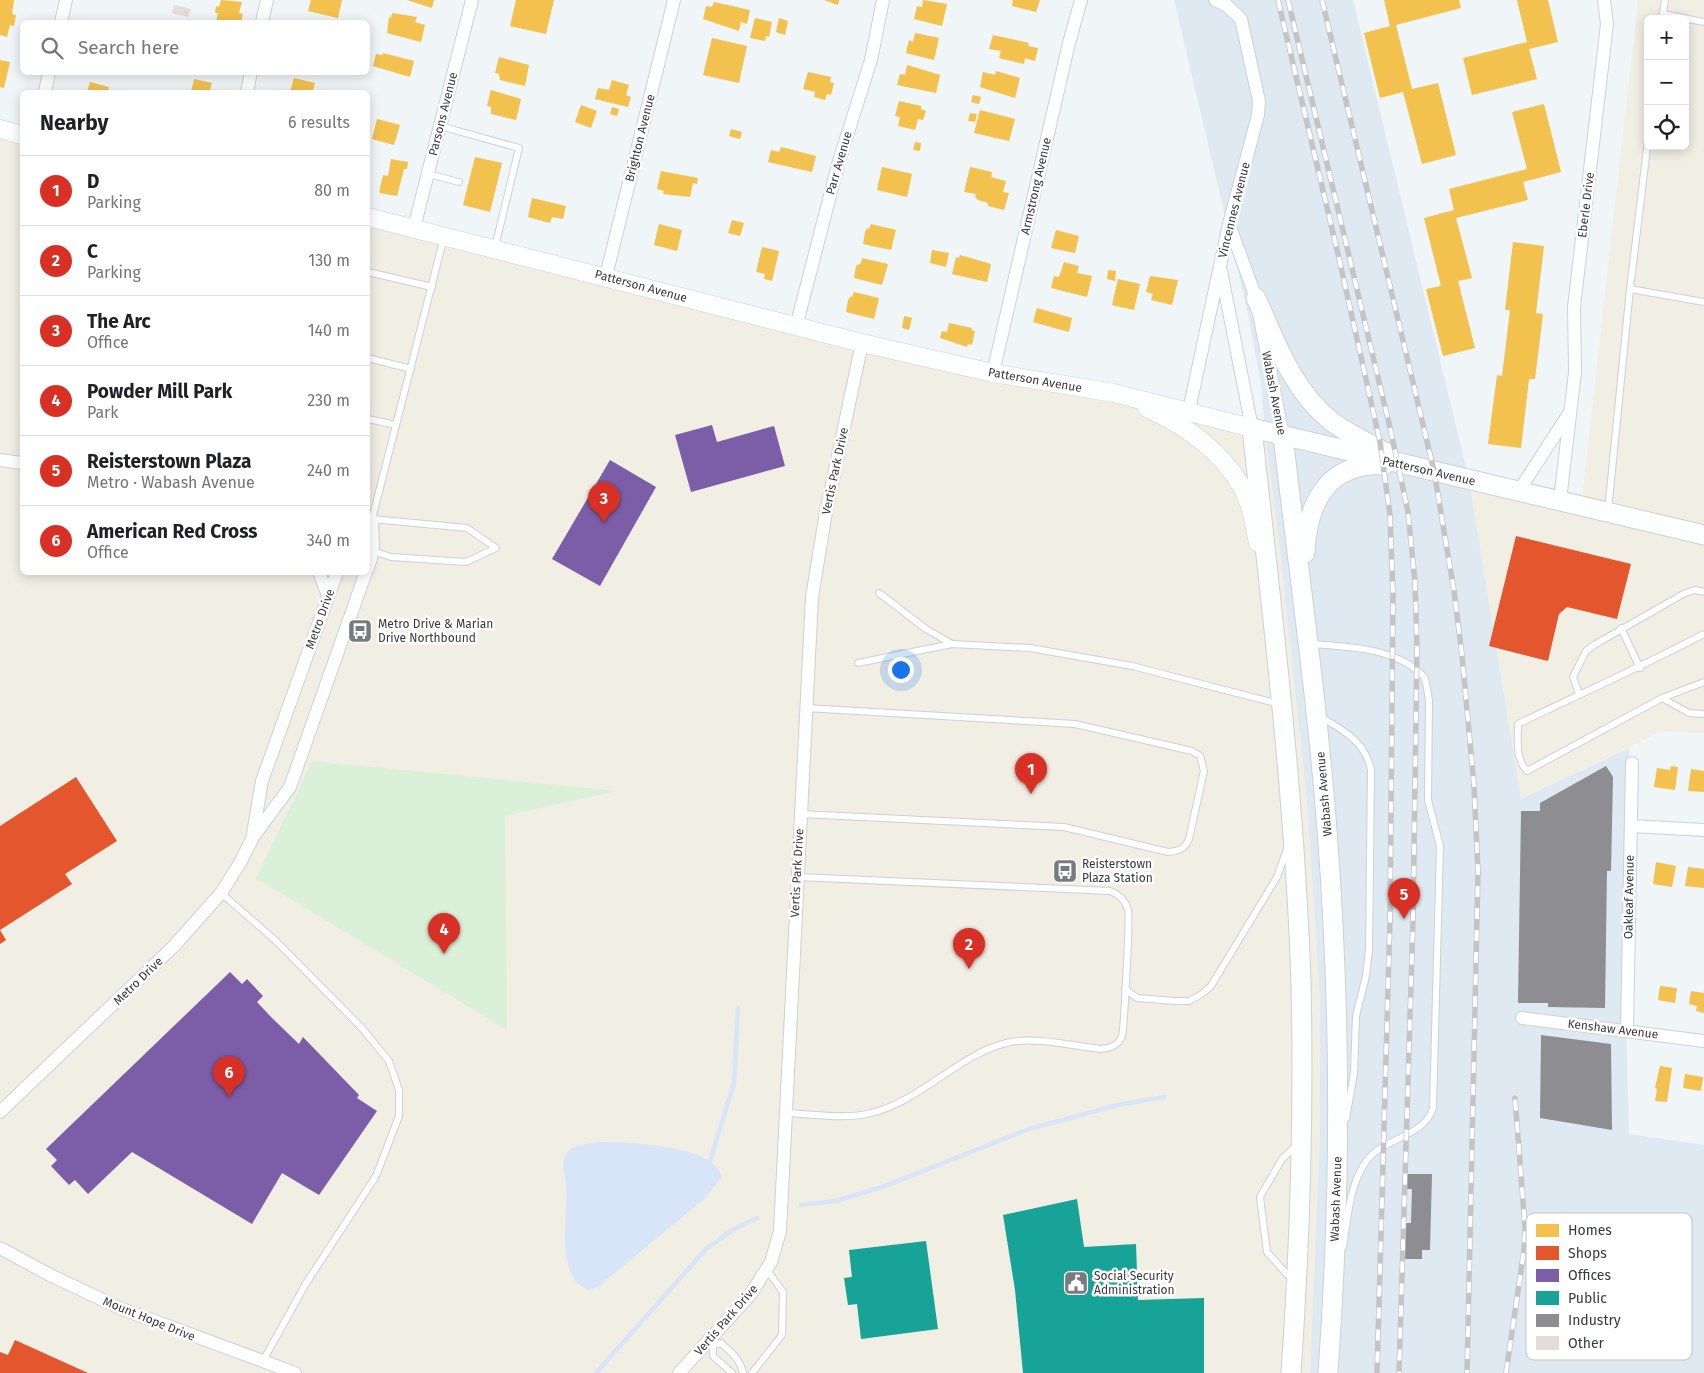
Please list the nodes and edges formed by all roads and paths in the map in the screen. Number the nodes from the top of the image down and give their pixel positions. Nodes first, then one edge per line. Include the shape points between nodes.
1 (66, 0) edge
2 (267, 0) edge
3 (472, 0) edge
4 (674, 0) edge
5 (883, 0) edge
6 (1082, 0) edge
7 (1215, 0) edge
8 (1604, 0) edge
9 (1664, 0) edge
10 (1663, 15) edge
11 (61, 20) edge
12 (262, 20) edge
13 (1689, 20) edge
14 (1704, 22) edge
15 (49, 75) edge
16 (250, 75) edge
17 (46, 90) edge
18 (246, 90) edge
19 (440, 126) junction
20 (0, 129) edge
21 (20, 134) edge
22 (1647, 150) edge
23 (428, 174) junction
24 (459, 182) dead end
25 (370, 217) edge
26 (1229, 224) junction
27 (414, 228) junction
28 (445, 236) junction
29 (495, 249) junction
30 (1220, 266) junction
31 (370, 272) edge
32 (606, 276) junction
33 (432, 287) junction
34 (1630, 289) junction
35 (1256, 298) junction
36 (1704, 302) edge
37 (796, 327) junction
38 (862, 343) junction
39 (370, 359) edge
40 (411, 369) junction
41 (992, 373) junction
42 (1114, 393) junction
43 (1189, 410) junction
44 (1571, 411) junction
45 (370, 419) edge
46 (396, 425) junction
47 (1252, 428) junction
48 (1282, 436) junction
49 (0, 460) edge
50 (20, 463) edge
51 (1418, 468) junction
52 (1518, 492) junction
53 (1560, 500) junction
54 (1608, 512) junction
55 (370, 516) edge
56 (370, 520) edge
57 (1704, 535) edge
58 (370, 550) edge
59 (320, 575) edge
60 (336, 575) edge
61 (365, 575) edge
62 (1704, 592) edge
63 (879, 593) dead end
64 (328, 596) junction
65 (1303, 606) junction
66 (1273, 614) junction
67 (1621, 628) junction
68 (1704, 634) edge
69 (952, 644) junction
70 (1308, 644) junction
71 (858, 663) dead end
72 (1640, 668) junction
73 (1704, 682) edge
74 (1579, 694) junction
75 (1662, 698) junction
76 (1283, 704) junction
77 (806, 708) junction
78 (1704, 714) edge
79 (1317, 715) junction
80 (1632, 763) dead end
81 (800, 814) junction
82 (1631, 826) junction
83 (1704, 830) edge
84 (1292, 834) junction
85 (253, 837) junction
86 (797, 877) junction
87 (221, 894) junction
88 (1124, 989) junction
89 (1522, 1018) dead end
90 (1627, 1030) junction
91 (1704, 1041) edge
92 (1, 1110) edge
93 (787, 1113) junction
94 (1301, 1142) junction
95 (1337, 1164) junction
96 (3, 1248) edge
97 (767, 1270) junction
98 (1296, 1284) junction
99 (1333, 1307) junction
100 (711, 1343) junction
101 (263, 1361) junction
102 (295, 1373) edge
103 (679, 1373) edge
104 (732, 1373) edge
105 (743, 1373) edge
106 (752, 1373) edge
107 (1291, 1373) edge
108 (1328, 1373) edge

1 - 11 street
2 - 12 street
3 - 19 street, Parsons Avenue
4 - 32 street, Brighton Avenue
5 - 37 street, Parr Avenue via 870,60 839,161
6 - 41 street, Armstrong Avenue via 1069,43
7 - 26 street, Vincennes Avenue via 1235,12 1245,30 1259,101
8 - 44 street, Eberle Drive via 1607,24 1574,307 1575,372
9 - 10 lane
13 - 14 lane
15 - 17 street
16 - 18 street
19 - 23 street, Parsons Avenue
19 - 29 lane via 519,148
20 - 21 main road
22 - 34 lane
23 - 24 lane
23 - 27 street, Parsons Avenue
25 - 27 main road, Patterson Avenue
26 - 30 street, Vincennes Avenue
26 - 35 street, Wabash Avenue
27 - 28 main road, Patterson Avenue
28 - 29 main road, Patterson Avenue
28 - 33 lane
29 - 32 main road, Patterson Avenue
30 - 43 street, Vincennes Avenue
30 - 47 street
31 - 33 lane
32 - 37 main road, Patterson Avenue
33 - 40 lane
34 - 36 lane
34 - 54 lane
35 - 48 street, Wabash Avenue
35 - 51 main road via 1297,385 1310,402 1356,437
37 - 38 main road, Patterson Avenue
38 - 41 main road, Patterson Avenue
38 - 77 street, Vertis Park Drive via 826,512 812,597
39 - 40 lane
40 - 46 lane
41 - 42 main road, Patterson Avenue
42 - 43 main road, Patterson Avenue
42 - 66 main road via 1188,429 1219,456 1241,485 1251,513
43 - 47 main road, Patterson Avenue
44 - 52 street, Eberle Drive
44 - 53 street, Eberle Drive
45 - 46 lane
46 - 55 lane
47 - 48 main road, Patterson Avenue
47 - 66 main road
48 - 51 main road, Patterson Avenue
48 - 65 main road, Wabash Avenue
49 - 50 street
51 - 52 main road, Patterson Avenue
51 - 65 main road via 1372,464 1357,467 1323,489 1313,504 1307,523
52 - 53 main road, Patterson Avenue
53 - 54 main road, Patterson Avenue
54 - 57 main road, Patterson Avenue
56 - 58 lane via 467,528 496,548 466,562 391,557
59 - 64 street
60 - 64 street, Metro Drive
61 - 85 street, Metro Drive via 290,787
62 - 67 lane via 1685,593
63 - 69 lane via 926,629
64 - 85 street, Metro Drive via 262,781
65 - 70 main road, Wabash Avenue
66 - 76 main road
67 - 72 lane
67 - 74 lane via 1586,651 1573,678
68 - 72 lane
69 - 71 lane
69 - 76 lane via 1039,649 1132,666
70 - 79 main road, Wabash Avenue
70 - 99 lane via 1365,648 1406,663 1425,678 1430,700 1428,800 1440,846 1433,1108 1425,1122 1370,1157 1361,1169 1354,1187
72 - 74 lane
73 - 75 lane
74 - 75 lane via 1518,724 1519,759 1527,771
75 - 78 lane via 1689,713
76 - 84 main road
77 - 81 street, Vertis Park Drive
77 - 81 lane via 1075,724 1192,751 1200,756 1204,771 1189,839 1179,851 1168,852 1064,827
79 - 95 main road, Wabash Avenue via 1336,977
79 - 95 lane via 1339,727 1363,748 1371,770 1369,950 1356,1016 1354,1073
80 - 82 street, Oakleaf Avenue
81 - 86 street, Vertis Park Drive
82 - 83 street
82 - 90 street, Oakleaf Avenue
84 - 88 lane via 1277,877 1211,986 1189,1001 1175,1002 1137,998
84 - 94 main road via 1300,982
85 - 87 street, Metro Drive
86 - 88 lane via 1110,891 1119,895 1129,912
86 - 93 street, Vertis Park Drive
87 - 92 street, Metro Drive via 174,946
87 - 101 lane via 276,940 362,1027 389,1062 399,1090 398,1116 376,1176 304,1285
88 - 93 lane via 1122,1035 1111,1047 1100,1049 1021,1041 1006,1043 972,1059 909,1098 870,1114
89 - 90 street, Kenshaw Avenue
90 - 91 street, Kenshaw Avenue
93 - 97 street, Vertis Park Drive via 780,1231
94 - 98 main road
94 - 98 lane via 1288,1150 1260,1197 1267,1252
95 - 99 main road, Wabash Avenue
96 - 101 street, Mount Hope Drive via 50,1276 122,1310
97 - 100 street, Vertis Park Drive
97 - 106 lane via 782,1292 782,1335
98 - 107 main road
99 - 108 main road, Wabash Avenue
100 - 103 street, Vertis Park Drive
100 - 104 lane via 713,1356
100 - 105 lane via 722,1343 741,1361
101 - 102 street, Mount Hope Drive

